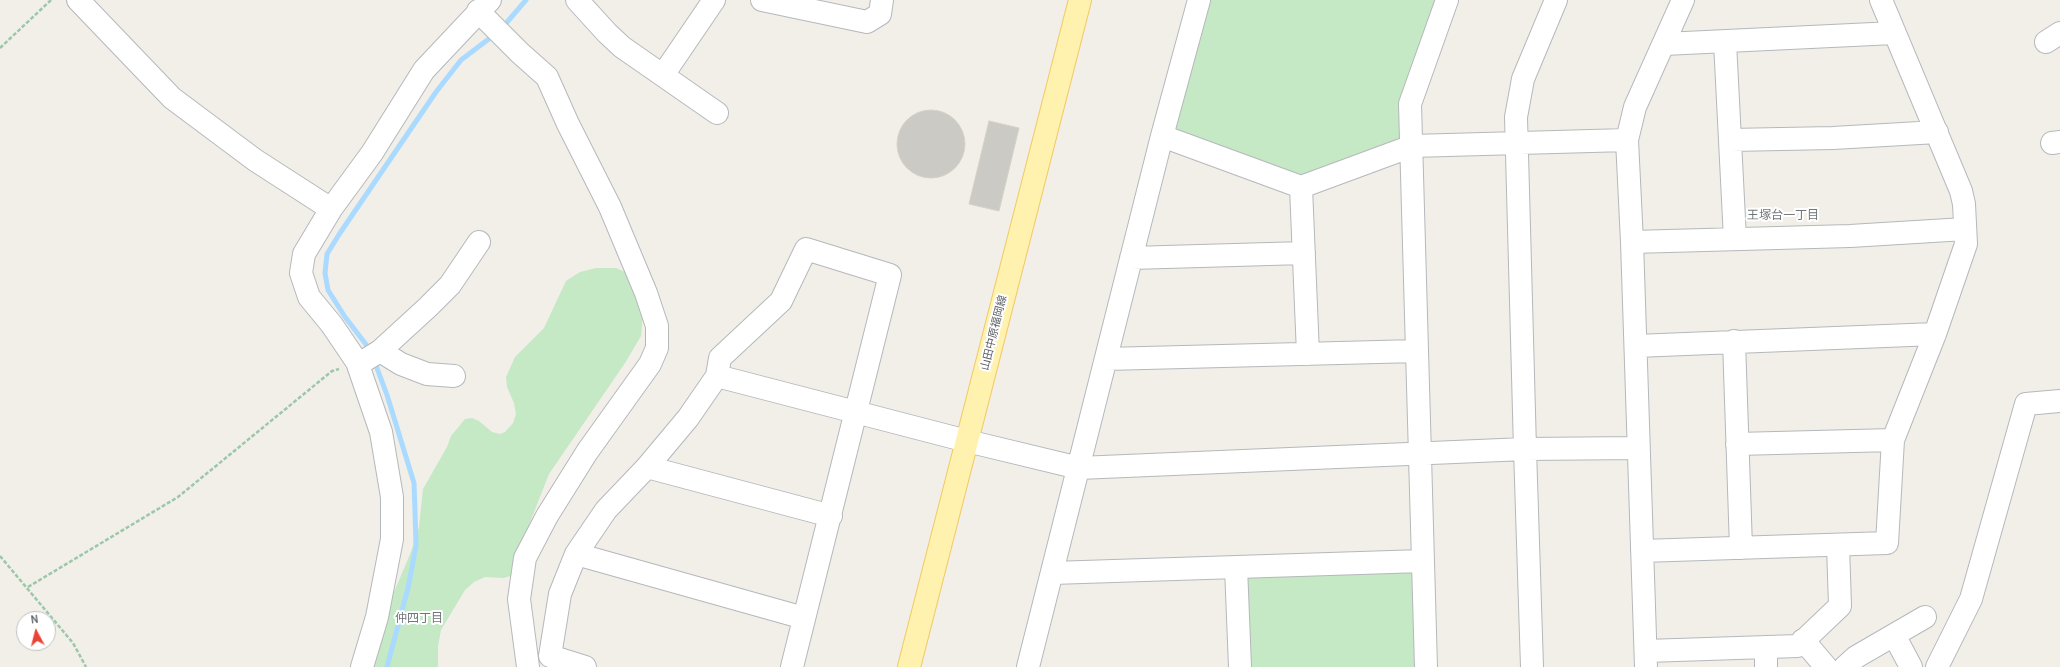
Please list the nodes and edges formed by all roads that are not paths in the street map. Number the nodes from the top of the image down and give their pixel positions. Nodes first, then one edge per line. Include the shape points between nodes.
1 (78, 0) edge
2 (714, 0) edge
3 (762, 0) edge
4 (882, 0) edge
5 (1080, 0) edge
6 (1199, 0) edge
7 (1447, 0) edge
8 (1556, 0) edge
9 (1683, 0) edge
10 (1881, 0) edge
11 (590, 4) edge
12 (484, 6) edge
13 (825, 6) edge
14 (1894, 33) junction
15 (1724, 42) junction
16 (1664, 44) junction
17 (663, 75) junction
18 (717, 113) dead end
19 (1937, 132) junction
20 (1162, 136) junction
21 (1627, 140) junction
22 (1730, 140) junction
23 (1516, 144) junction
24 (1412, 146) junction
25 (1301, 187) junction
26 (331, 209) junction
27 (1965, 229) junction
28 (1735, 239) junction
29 (479, 242) dead end
30 (1632, 242) junction
31 (1304, 253) junction
32 (1131, 258) junction
33 (1935, 334) junction
34 (1734, 342) junction
35 (1636, 346) junction
36 (380, 351) junction
37 (1417, 351) junction
38 (1308, 354) junction
39 (1106, 359) junction
40 (357, 362) junction
41 (454, 376) dead end
42 (717, 376) junction
43 (2060, 401) edge
44 (857, 411) junction
45 (1893, 440) junction
46 (967, 441) junction
47 (1738, 444) junction
48 (1638, 448) junction
49 (1524, 449) junction
50 (1421, 454) junction
51 (647, 467) junction
52 (1079, 468) junction
53 (831, 516) junction
54 (1838, 545) junction
55 (1741, 548) junction
56 (1642, 551) junction
57 (576, 554) junction
58 (1422, 561) junction
59 (1236, 567) junction
60 (1052, 573) junction
61 (1925, 617) dead end
62 (804, 618) junction
63 (1894, 635) junction
64 (1803, 640) junction
65 (1766, 657) edge
66 (1646, 659) edge
67 (362, 667) edge
68 (528, 667) edge
69 (585, 667) edge
70 (792, 667) edge
71 (909, 667) edge
72 (1028, 667) edge
73 (1240, 667) edge
74 (1426, 667) edge
75 (1532, 667) edge
76 (1826, 667) edge
77 (1845, 667) edge
78 (1911, 667) edge
79 (1937, 667) edge

1 - 26 street via 172,98 255,160
2 - 17 street
3 - 13 street
4 - 13 street via 880,14 867,22
5 - 46 main road, 山田中原福岡線
6 - 20 street
7 - 24 street via 1410,104
8 - 23 street via 1523,79 1516,117
9 - 16 street
10 - 14 street
11 - 17 street via 607,33 622,47
12 - 26 street via 424,70 372,153
12 - 68 street via 520,53 547,77 610,207 657,326 657,348 650,364 587,452 547,516 525,558 519,599
14 - 15 street
14 - 19 street
15 - 16 street
15 - 22 street
16 - 21 street via 1635,107
17 - 18 street
19 - 22 street
19 - 27 street via 1961,191
20 - 25 street
20 - 32 street
21 - 23 street
21 - 30 street
22 - 28 street
23 - 24 street
23 - 49 street
24 - 25 street
24 - 37 street
25 - 31 street
26 - 40 street via 304,254 301,273 309,297
27 - 28 street
27 - 33 street via 1966,244
28 - 30 street
29 - 36 street via 450,285
30 - 35 street
31 - 32 street
31 - 38 street
32 - 39 street
33 - 34 street
33 - 45 street
34 - 35 street
34 - 47 street
35 - 48 street
36 - 40 street
36 - 41 street via 401,364 427,374
37 - 38 street
37 - 50 street
38 - 39 street
39 - 52 street
40 - 67 street via 381,432 392,498 392,539 377,617
42 - 44 street
42 - 44 street via 720,358 781,301 806,248 890,275
42 - 51 street via 688,418
43 - 79 street via 2026,404 1971,599
44 - 46 street
44 - 53 street
45 - 47 street
45 - 54 street via 1887,543
46 - 52 street
46 - 71 main road, 山田中原福岡線
47 - 55 street
48 - 49 street
48 - 56 street
49 - 50 street
49 - 75 street
50 - 52 street
50 - 58 street
51 - 53 street
51 - 57 street via 606,510
52 - 60 street
53 - 62 street
54 - 55 street
54 - 64 street via 1840,606
55 - 56 street
56 - 66 street
57 - 62 street
57 - 69 street via 560,594 550,656
58 - 59 street
58 - 74 street
59 - 60 street
59 - 73 street
60 - 72 street
61 - 63 street
62 - 70 street
63 - 77 street via 1856,657
63 - 78 street
64 - 65 street via 1798,646
64 - 76 street
65 - 66 street

